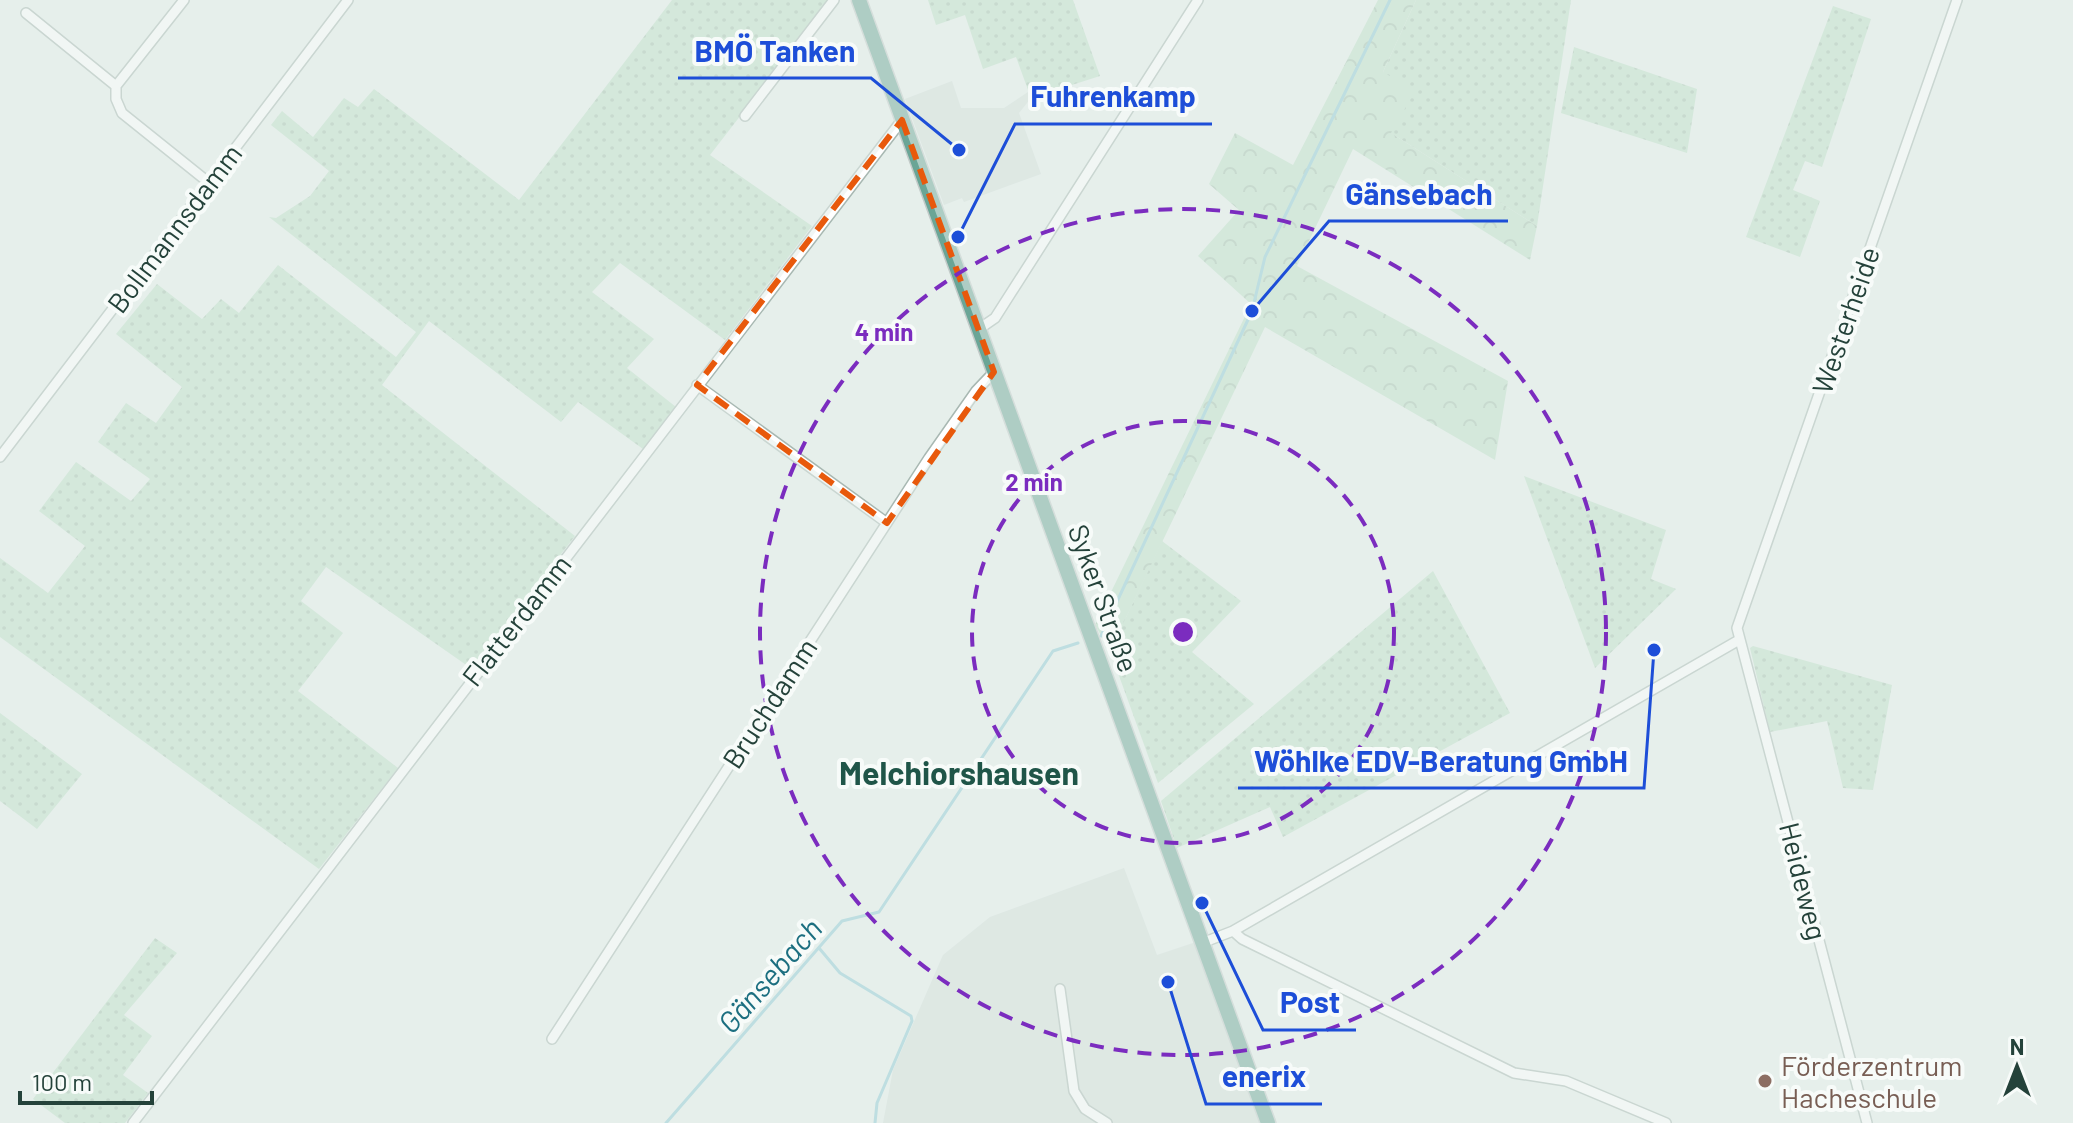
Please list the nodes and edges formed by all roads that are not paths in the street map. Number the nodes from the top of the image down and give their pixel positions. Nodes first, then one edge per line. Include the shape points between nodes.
1 (184, 0) edge
2 (348, 0) edge
3 (834, 0) edge
4 (859, 0) edge
5 (1198, 0) edge
6 (1957, 0) edge
7 (26, 13) dead end
8 (116, 86) junction
9 (745, 116) dead end
10 (902, 120) junction
11 (208, 182) junction
12 (979, 329) junction
13 (994, 372) junction
14 (697, 385) junction
15 (0, 457) edge
16 (887, 523) junction
17 (1739, 640) junction
18 (1233, 931) junction
19 (1202, 943) junction
20 (1060, 989) dead end
21 (552, 1039) dead end
22 (133, 1123) edge
23 (1107, 1123) edge
24 (1268, 1123) edge
25 (1666, 1123) edge
26 (1867, 1123) edge

1 - 8 street
2 - 11 street, Bollmannsdamm
3 - 9 street
4 - 10 main road, Syker Straße
5 - 12 street via 995,318
6 - 17 street, Westerheide via 1739,616
7 - 8 street
8 - 11 street via 122,113
10 - 12 main road, Syker Straße
10 - 14 street, Flatterdamm
11 - 15 street, Bollmannsdamm
12 - 13 main road, Syker Straße
13 - 16 street, Bruchdamm
13 - 19 main road, Syker Straße
14 - 16 street
14 - 22 street, Flatterdamm
16 - 21 street, Bruchdamm
17 - 18 street
17 - 26 street, Heideweg
18 - 19 street
18 - 25 street via 1514,1073 1566,1081
19 - 24 main road, Syker Straße
20 - 23 street via 1074,1091 1085,1109

